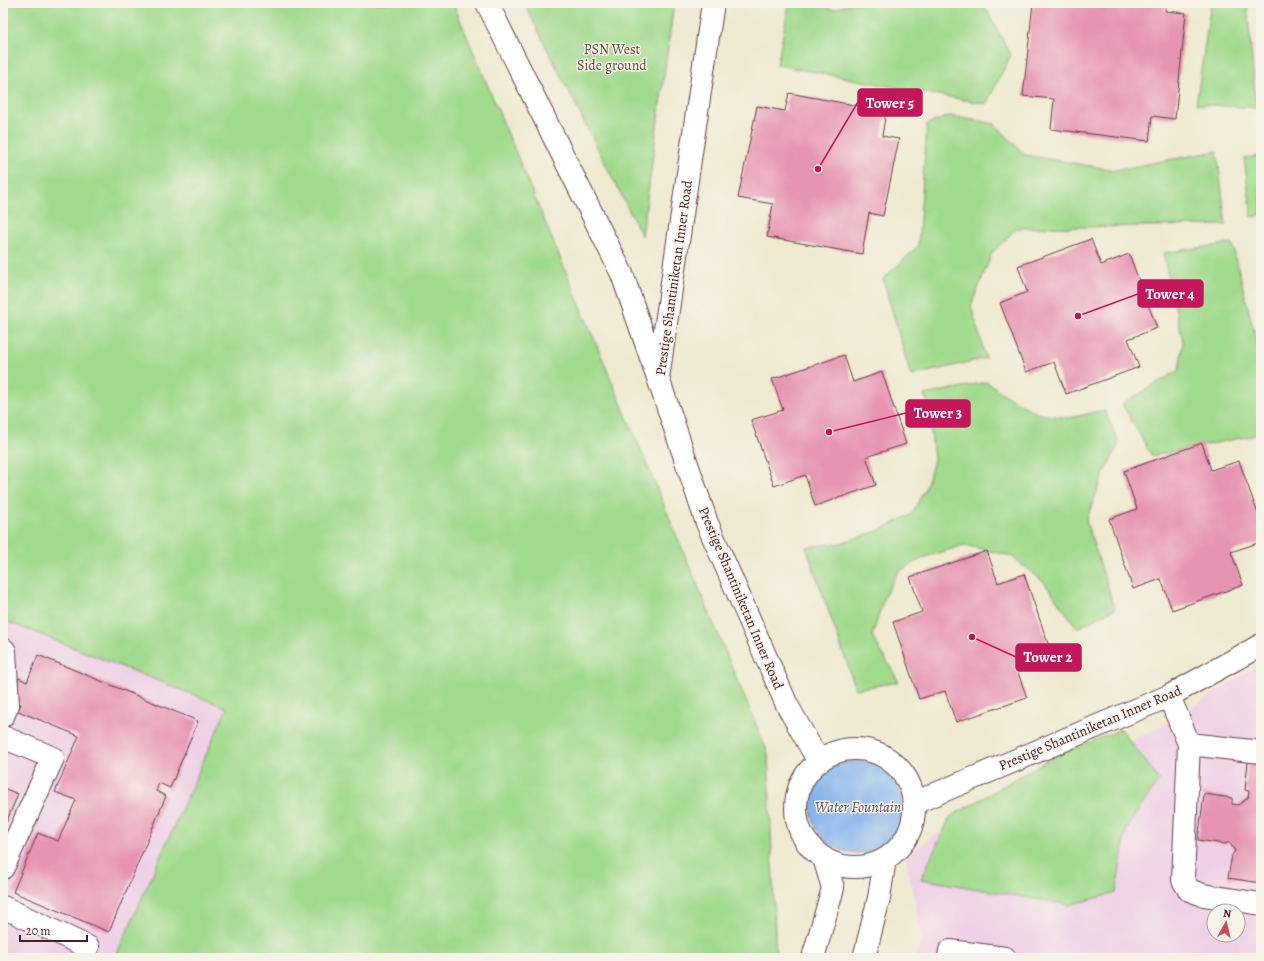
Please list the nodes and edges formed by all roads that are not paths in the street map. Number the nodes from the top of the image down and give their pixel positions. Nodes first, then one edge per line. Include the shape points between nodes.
1 (487, 3) edge
2 (713, 3) edge
3 (658, 378) junction
4 (1261, 645) edge
5 (3, 650) edge
6 (1169, 696) junction
7 (3, 716) edge
8 (3, 737) edge
9 (1189, 744) junction
10 (1261, 752) edge
11 (819, 762) junction
12 (914, 803) junction
13 (824, 858) junction
14 (885, 859) junction
15 (3, 868) edge
16 (1261, 904) edge
17 (3, 907) edge
18 (88, 947) dead end
19 (814, 958) edge
20 (864, 958) edge
21 (949, 958) edge
22 (1005, 958) edge

1 - 3 street via 622,274
2 - 3 street, Prestige Shantiniketan Inner Road
3 - 11 street, Prestige Shantiniketan Inner Road via 708,523 787,705
4 - 6 street, Prestige Shantiniketan Inner Road
5 - 7 street via 8,705
6 - 9 street
6 - 12 street, Prestige Shantiniketan Inner Road
8 - 15 street via 53,758
9 - 10 street
9 - 16 street via 1183,880 1190,890 1203,895
11 - 12 street via 835,753 853,750 882,756 901,770 910,786
11 - 13 street via 808,773 800,787 796,803 797,820 803,835 812,848
12 - 14 street via 913,820 908,836 898,849
13 - 14 street via 839,865 855,867
13 - 19 street via 833,888
14 - 20 street via 879,898
17 - 18 street
21 - 22 street via 950,950

